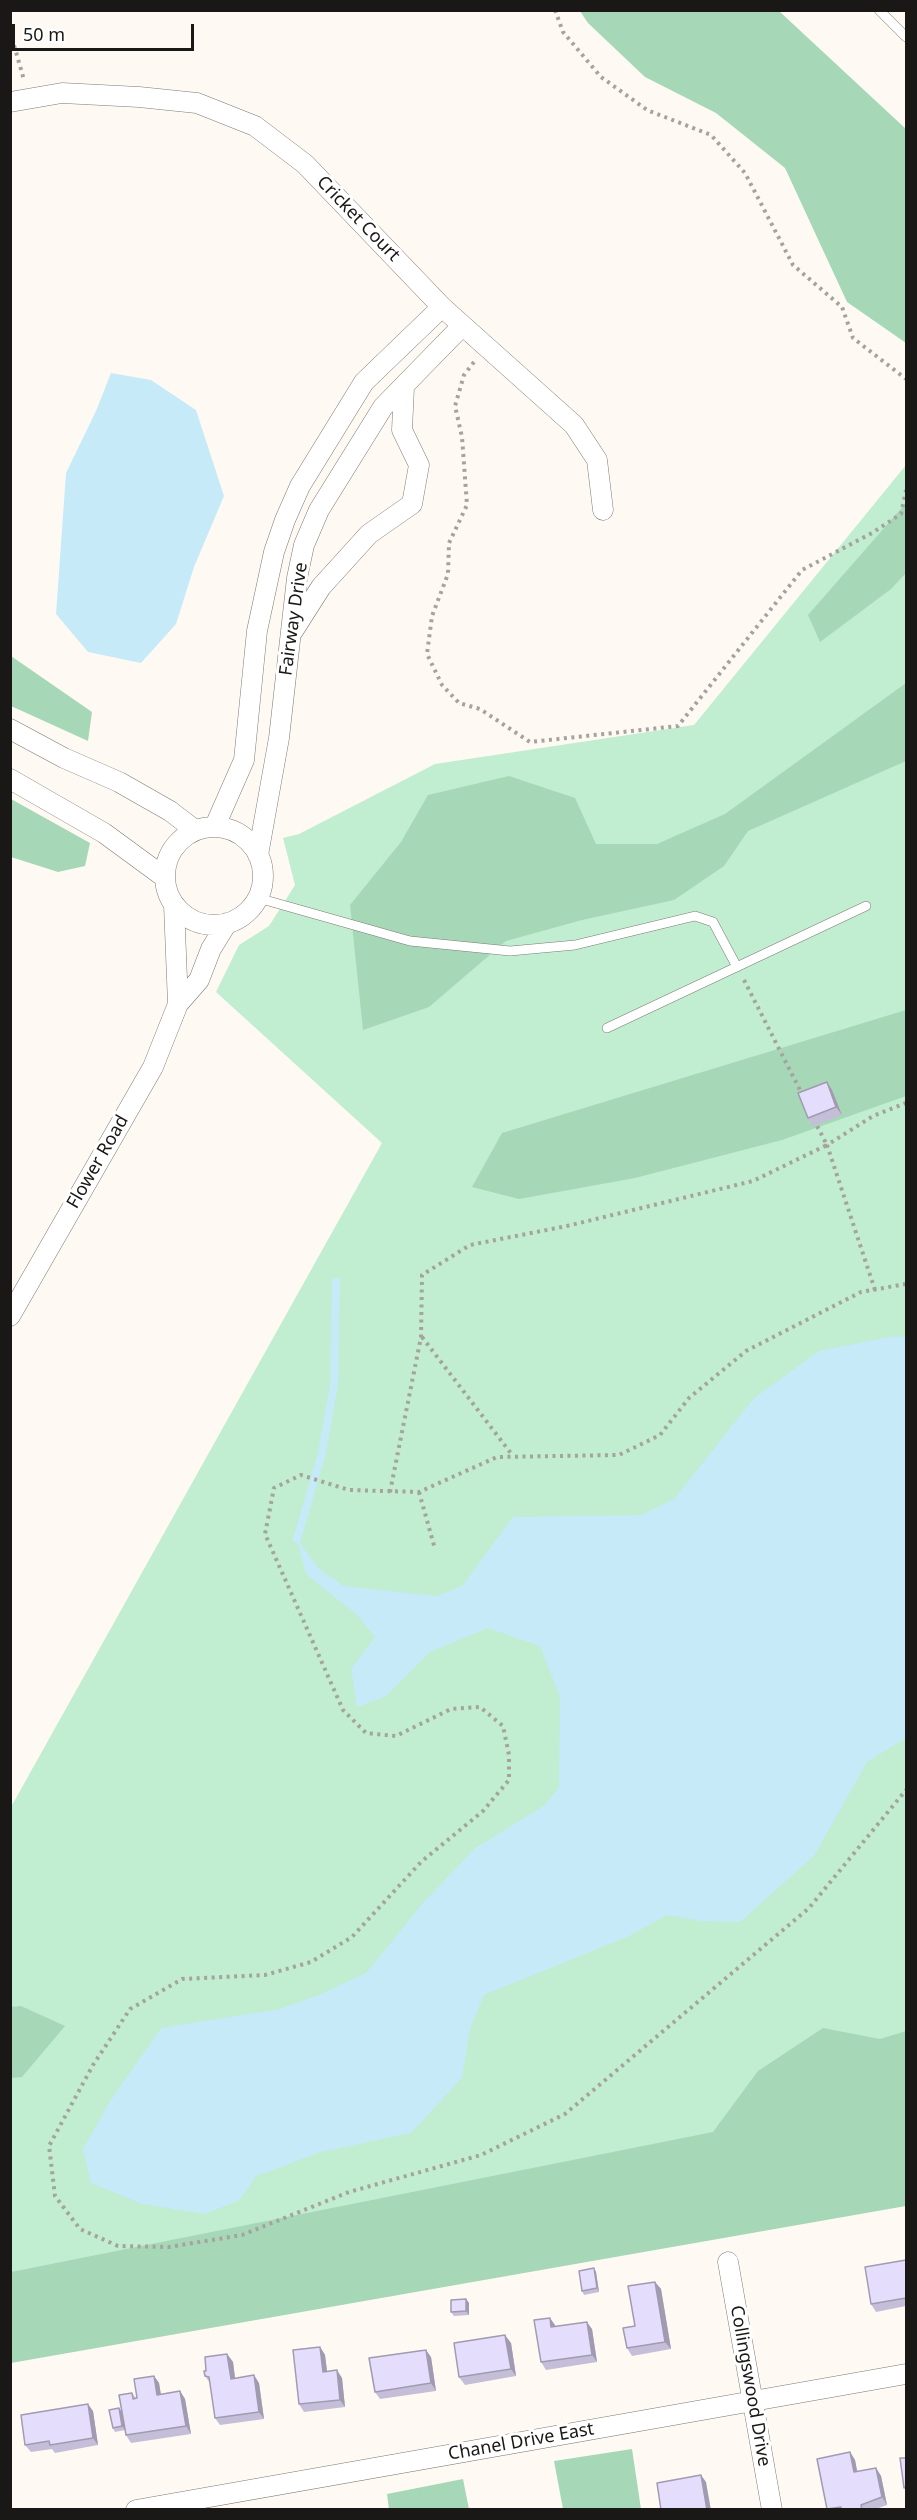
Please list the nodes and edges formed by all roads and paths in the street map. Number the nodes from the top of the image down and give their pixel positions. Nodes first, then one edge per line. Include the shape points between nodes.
1 (555, 10) edge
2 (879, 10) edge
3 (10, 31) edge
4 (906, 37) edge
5 (19, 100) edge
6 (442, 307) junction
7 (462, 326) junction
8 (477, 358) dead end
9 (906, 379) edge
10 (404, 387) junction
11 (345, 411) junction
12 (371, 427) junction
13 (402, 430) junction
14 (906, 490) edge
15 (603, 510) dead end
16 (290, 636) junction
17 (10, 729) edge
18 (10, 779) edge
19 (215, 826) junction
20 (195, 830) junction
21 (258, 855) junction
22 (164, 877) junction
23 (258, 898) junction
24 (174, 905) junction
25 (866, 906) dead end
26 (227, 923) junction
27 (737, 967) junction
28 (178, 1004) junction
29 (607, 1028) dead end
30 (906, 1103) edge
31 (806, 1104) edge
32 (811, 1114) edge
33 (827, 1145) junction
34 (906, 1284) edge
35 (875, 1290) junction
36 (10, 1316) edge
37 (422, 1337) junction
38 (513, 1456) junction
39 (390, 1492) junction
40 (419, 1492) junction
41 (435, 1549) dead end
42 (906, 1790) edge
43 (728, 2262) dead end
44 (906, 2373) edge
45 (753, 2401) junction
46 (136, 2510) edge
47 (772, 2510) edge

1 - 9 path via 563,32 601,76 647,110 711,135 746,173 793,265 842,307 853,338
2 - 4 lane
3 - 5 path
5 - 6 street, Cricket Court via 62,93 197,103 255,126 305,164
6 - 7 street, Cricket Court
6 - 11 street, Fairway Drive via 364,382
7 - 10 street, Fairway Drive
7 - 15 street, Cricket Court via 574,425 597,460
8 - 14 path via 464,375 454,406 462,437 467,505 449,543 448,574 432,616 427,654 442,685 459,703 480,708 530,742 678,726 802,570 901,514
10 - 12 street, Fairway Drive
10 - 13 street
11 - 12 street
11 - 19 street, Fairway Drive via 300,486 274,552 257,631 244,760
12 - 13 street
12 - 16 street, Fairway Drive via 319,510 304,545
13 - 16 street via 419,465 412,504 369,534 321,587
16 - 21 street, Fairway Drive via 279,738
17 - 20 street via 119,782
18 - 22 street via 104,832
19 - 20 street
19 - 21 street via 238,832
20 - 22 street via 172,848
21 - 23 street via 263,879
22 - 24 street
23 - 26 street via 245,914
23 - 27 lane via 410,941 510,951 575,945 695,916 713,922
24 - 26 street via 198,922
24 - 28 street, Flower Road
25 - 27 lane
26 - 28 street, Flower Road via 199,980
27 - 29 lane
27 - 31 path
28 - 36 street, Flower Road via 153,1067
30 - 33 path via 873,1116
32 - 33 path
33 - 35 path
33 - 37 path via 753,1181 470,1245 422,1275
34 - 35 path
35 - 38 path via 861,1292 746,1351 689,1398 660,1435 619,1455
37 - 38 path
37 - 39 path
38 - 40 path via 497,1457
39 - 40 path
39 - 42 path via 349,1490 301,1475 274,1488 265,1534 343,1710 366,1733 396,1736 451,1709 480,1707 503,1726 509,1780 483,1810 422,1862 352,1937 311,1962 265,1975 182,1979 130,2009 93,2065 49,2146 55,2196 80,2229 118,2246 168,2247 242,2235 349,2192 481,2155 565,2114 808,1908
40 - 41 path
43 - 45 street, Collingswood Drive
44 - 45 street, Chanel Drive East
45 - 46 street, Chanel Drive East
45 - 47 street, Collingswood Drive

